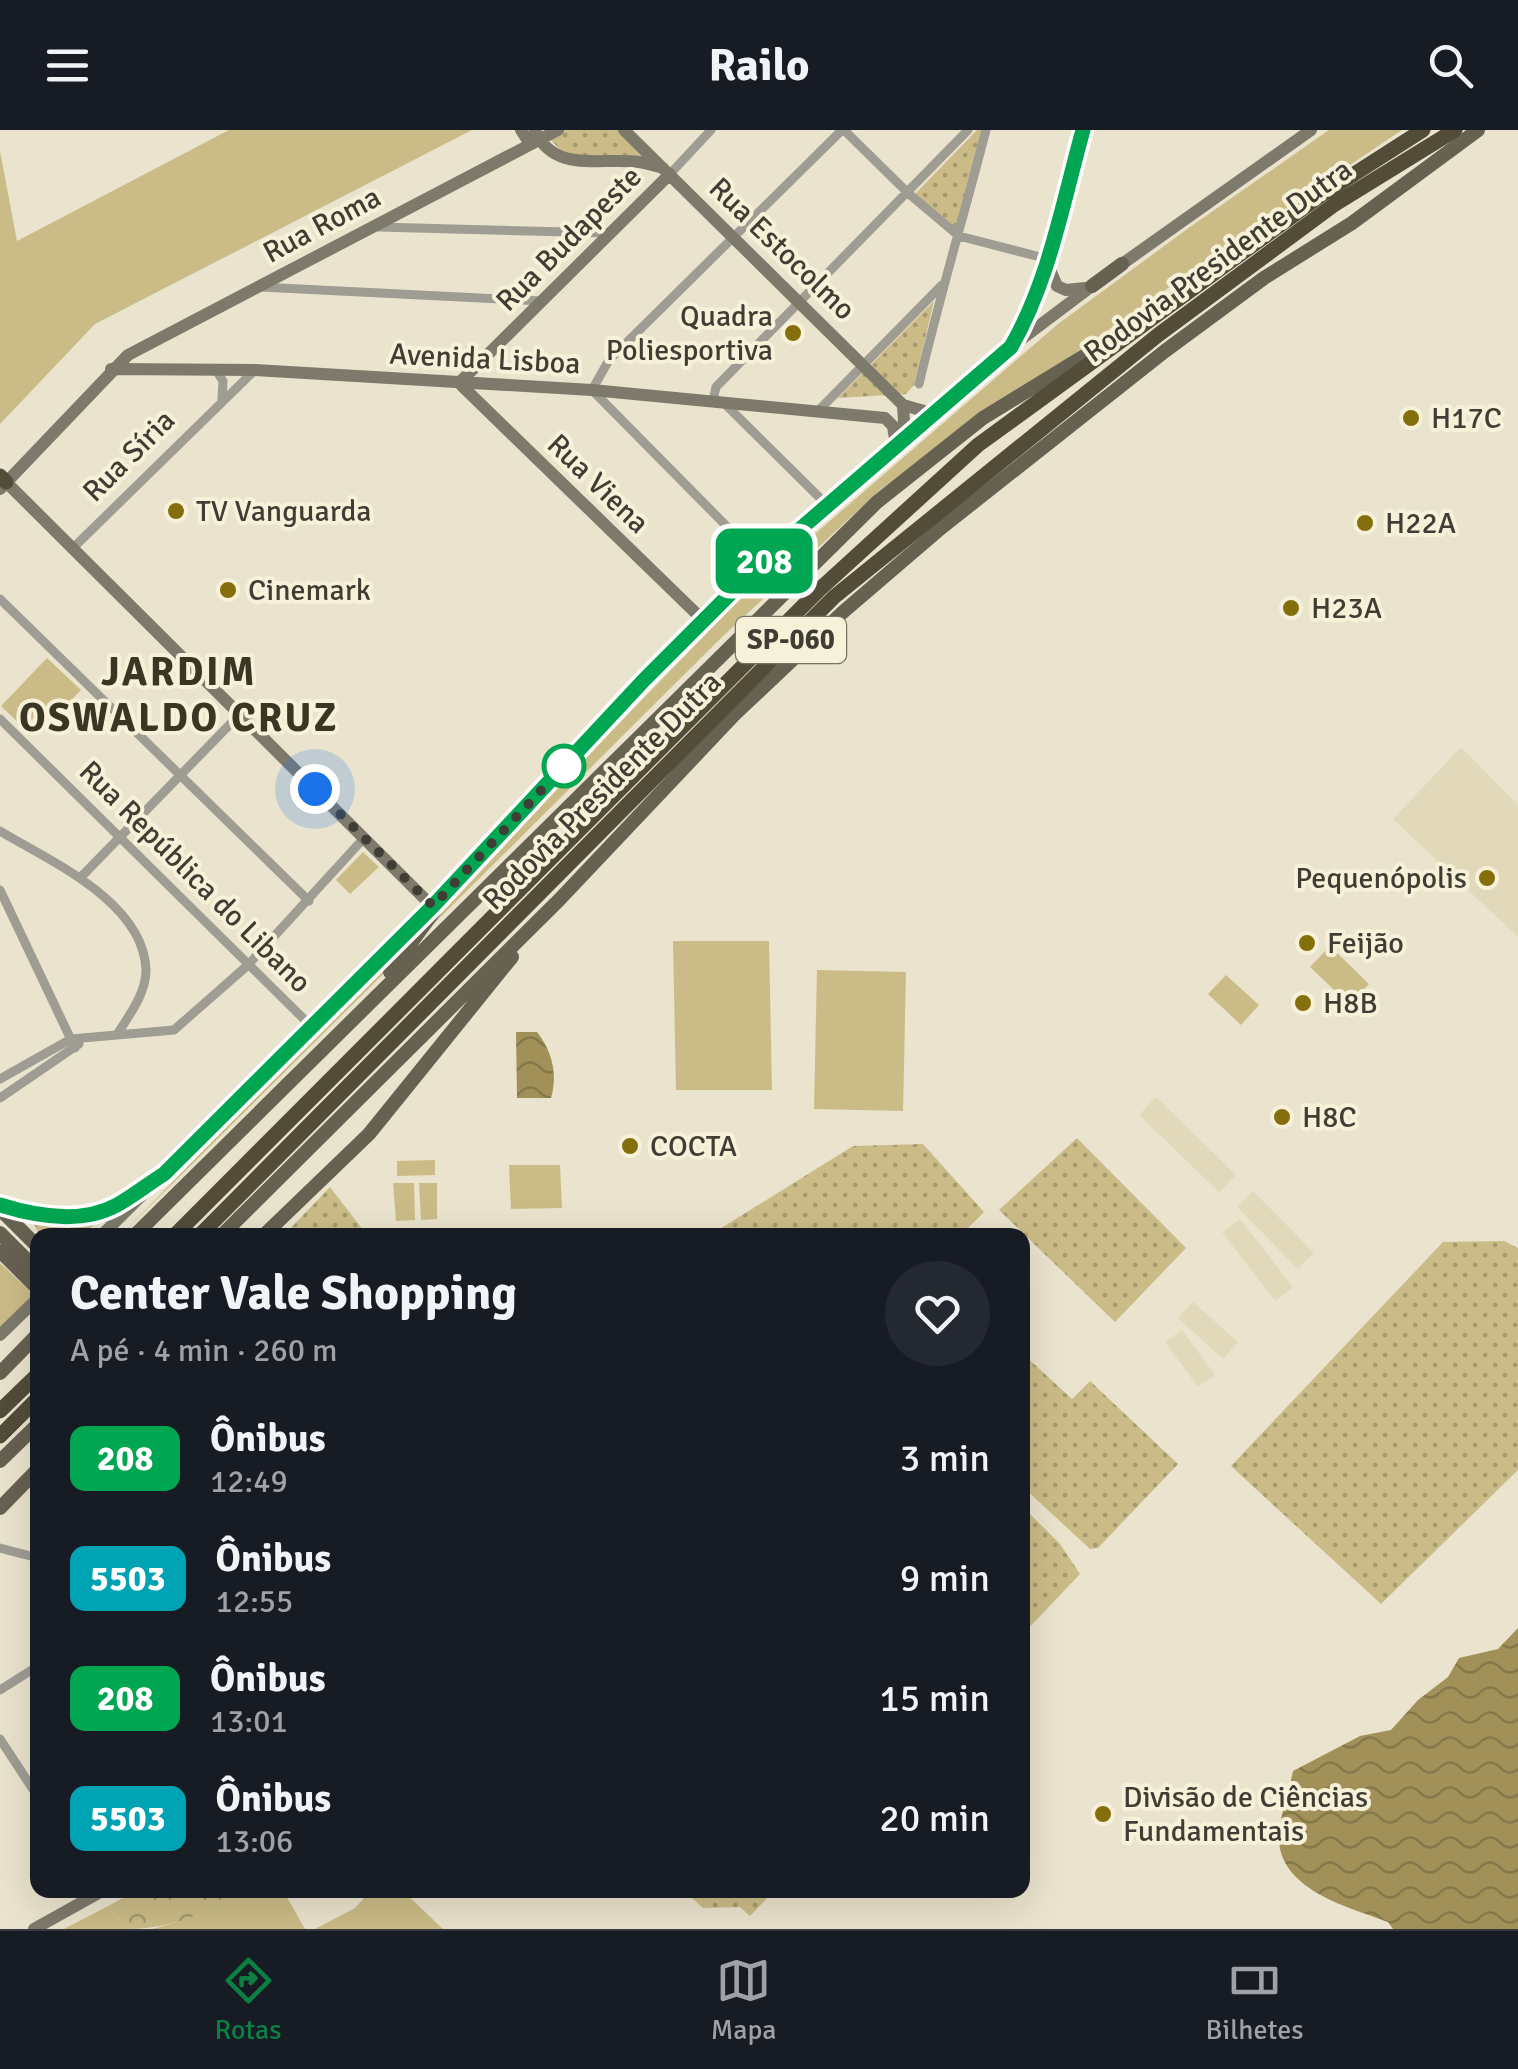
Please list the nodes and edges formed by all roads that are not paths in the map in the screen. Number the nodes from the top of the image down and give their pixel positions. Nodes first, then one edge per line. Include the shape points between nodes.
1 (522, 130) edge
2 (558, 130) edge
3 (624, 130) edge
4 (711, 130) edge
5 (843, 130) edge
6 (968, 130) edge
7 (986, 130) edge
8 (1083, 130) edge
9 (1311, 130) edge
10 (1423, 130) edge
11 (1455, 130) edge
12 (1478, 130) edge
13 (1487, 130) edge
14 (535, 138) edge
15 (1446, 152) junction
16 (668, 172) junction
17 (908, 193) junction
18 (416, 204) junction
19 (375, 226) junction
20 (422, 228) junction
21 (608, 232) junction
22 (959, 236) junction
23 (734, 237) junction
24 (1047, 261) junction
25 (1122, 264) joint
26 (287, 272) junction
27 (942, 285) junction
28 (1092, 286) junction
29 (258, 287) junction
30 (296, 288) junction
31 (800, 300) junction
32 (542, 301) junction
33 (1158, 311) junction
34 (1011, 347) junction
35 (863, 363) junction
36 (111, 369) junction
37 (216, 370) junction
38 (256, 370) junction
39 (460, 383) junction
40 (919, 384) dead end
41 (592, 390) junction
42 (221, 402) junction
43 (722, 404) junction
44 (903, 405) junction
45 (818, 410) junction
46 (931, 413) junction
47 (901, 441) junction
48 (2, 482) edge
49 (827, 505) junction
50 (73, 548) junction
51 (762, 562) junction
52 (0, 599) edge
53 (704, 620) junction
54 (240, 714) junction
55 (0, 719) edge
56 (180, 774) junction
57 (0, 831) edge
58 (118, 837) junction
59 (364, 838) junction
60 (80, 877) junction
61 (454, 884) junction
62 (0, 890) edge
63 (560, 898) junction
64 (310, 901) junction
65 (433, 906) junction
66 (248, 964) junction
67 (365, 1007) junction
68 (312, 1028) junction
69 (118, 1033) junction
70 (73, 1043) junction
71 (0, 1080) edge
72 (0, 1098) edge
73 (164, 1174) junction
74 (0, 1207) edge
75 (109, 1228) edge
76 (143, 1228) edge
77 (182, 1228) edge
78 (207, 1228) edge
79 (229, 1228) edge
80 (271, 1228) edge
81 (0, 1233) edge
82 (30, 1239) edge
83 (0, 1251) edge
84 (30, 1263) edge
85 (30, 1280) edge
86 (30, 1306) edge
87 (0, 1335) edge
88 (30, 1342) edge
89 (0, 1372) edge
90 (30, 1382) edge
91 (30, 1406) edge
92 (0, 1411) edge
93 (30, 1432) edge
94 (0, 1436) edge
95 (0, 1461) edge
96 (30, 1477) edge
97 (0, 1508) edge
98 (0, 1548) edge
99 (30, 1557) edge
100 (30, 1671) edge
101 (0, 1690) edge
102 (0, 1739) edge
103 (30, 1785) edge
104 (89, 1898) edge
105 (34, 1929) edge

1 - 14 main road
2 - 14 main road, Rua Roma
3 - 16 main road, Rua Estocolmo
4 - 16 street, Rua Budapeste
5 - 17 street
5 - 23 street
6 - 17 street
7 - 22 street
8 - 24 main road
9 - 25 main road
10 - 33 highway, Rodovia Presidente Dutra / SP-060
11 - 78 highway, Rodovia Presidente Dutra / SP-060 via 1335,204 1158,334 834,597
12 - 15 main road
13 - 15 main road
14 - 16 main road via 561,158 637,162
14 - 18 main road, Rua Roma
15 - 63 main road via 1166,351 913,552 734,715
16 - 21 main road, Rua Budapeste
16 - 23 main road, Rua Estocolmo
17 - 22 street
17 - 31 street
18 - 19 main road, Rua Roma
18 - 20 street via 414,219
19 - 20 street
19 - 26 main road, Rua Roma
20 - 21 street
21 - 32 main road, Rua Budapeste
22 - 24 street
22 - 27 street
23 - 31 main road, Rua Estocolmo
23 - 41 street via 609,360
24 - 28 main road via 1057,286
24 - 34 main road
25 - 28 main road
26 - 29 main road, Rua Roma
26 - 30 street
27 - 35 street
27 - 40 street
28 - 34 main road
29 - 30 street
29 - 36 main road, Rua Roma
30 - 32 street
31 - 35 main road, Rua Estocolmo
31 - 43 street via 716,387
32 - 39 main road, Rua Budapeste
33 - 67 main road via 983,418 877,502
33 - 77 highway, Rodovia Presidente Dutra / SP-060 via 978,445 820,589
34 - 46 main road
35 - 44 main road, Rua Estocolmo
35 - 45 street
36 - 37 main road, Avenida Lisboa
36 - 48 main road, Rua Roma
37 - 38 main road, Avenida Lisboa
37 - 42 street
38 - 39 main road, Avenida Lisboa
38 - 42 street, Rua Síria
39 - 41 main road, Avenida Lisboa
39 - 53 main road, Rua Viena
41 - 43 main road, Avenida Lisboa
41 - 51 street
42 - 50 street, Rua Síria
43 - 45 main road, Avenida Lisboa
43 - 49 street
44 - 46 main road
44 - 47 main road
45 - 47 main road, Avenida Lisboa via 886,418
46 - 47 main road
47 - 49 main road
48 - 50 main road
49 - 51 main road
50 - 54 main road
51 - 53 main road
52 - 56 street
53 - 61 main road
54 - 56 street
54 - 59 main road
55 - 58 street, Rua República do Libano
56 - 58 street
56 - 64 street
57 - 60 street
58 - 60 street
58 - 66 street, Rua República do Libano
59 - 64 street
59 - 65 main road
60 - 69 street via 140,942 146,971 141,995
61 - 65 main road
61 - 67 main road
62 - 70 street
63 - 79 main road
63 - 80 main road via 369,1134
64 - 66 street
65 - 68 main road
66 - 68 street, Rua República do Libano
66 - 69 street via 174,1030
67 - 76 main road
68 - 73 main road
69 - 70 street
70 - 71 street
70 - 72 street
73 - 74 main road via 114,1207 48,1217
73 - 75 main road
74 - 82 main road
81 - 84 main road
83 - 85 main road
86 - 87 main road
88 - 89 main road
90 - 92 highway
91 - 94 highway
93 - 95 main road
96 - 97 main road
98 - 99 street
100 - 101 street
102 - 103 street
104 - 105 main road

